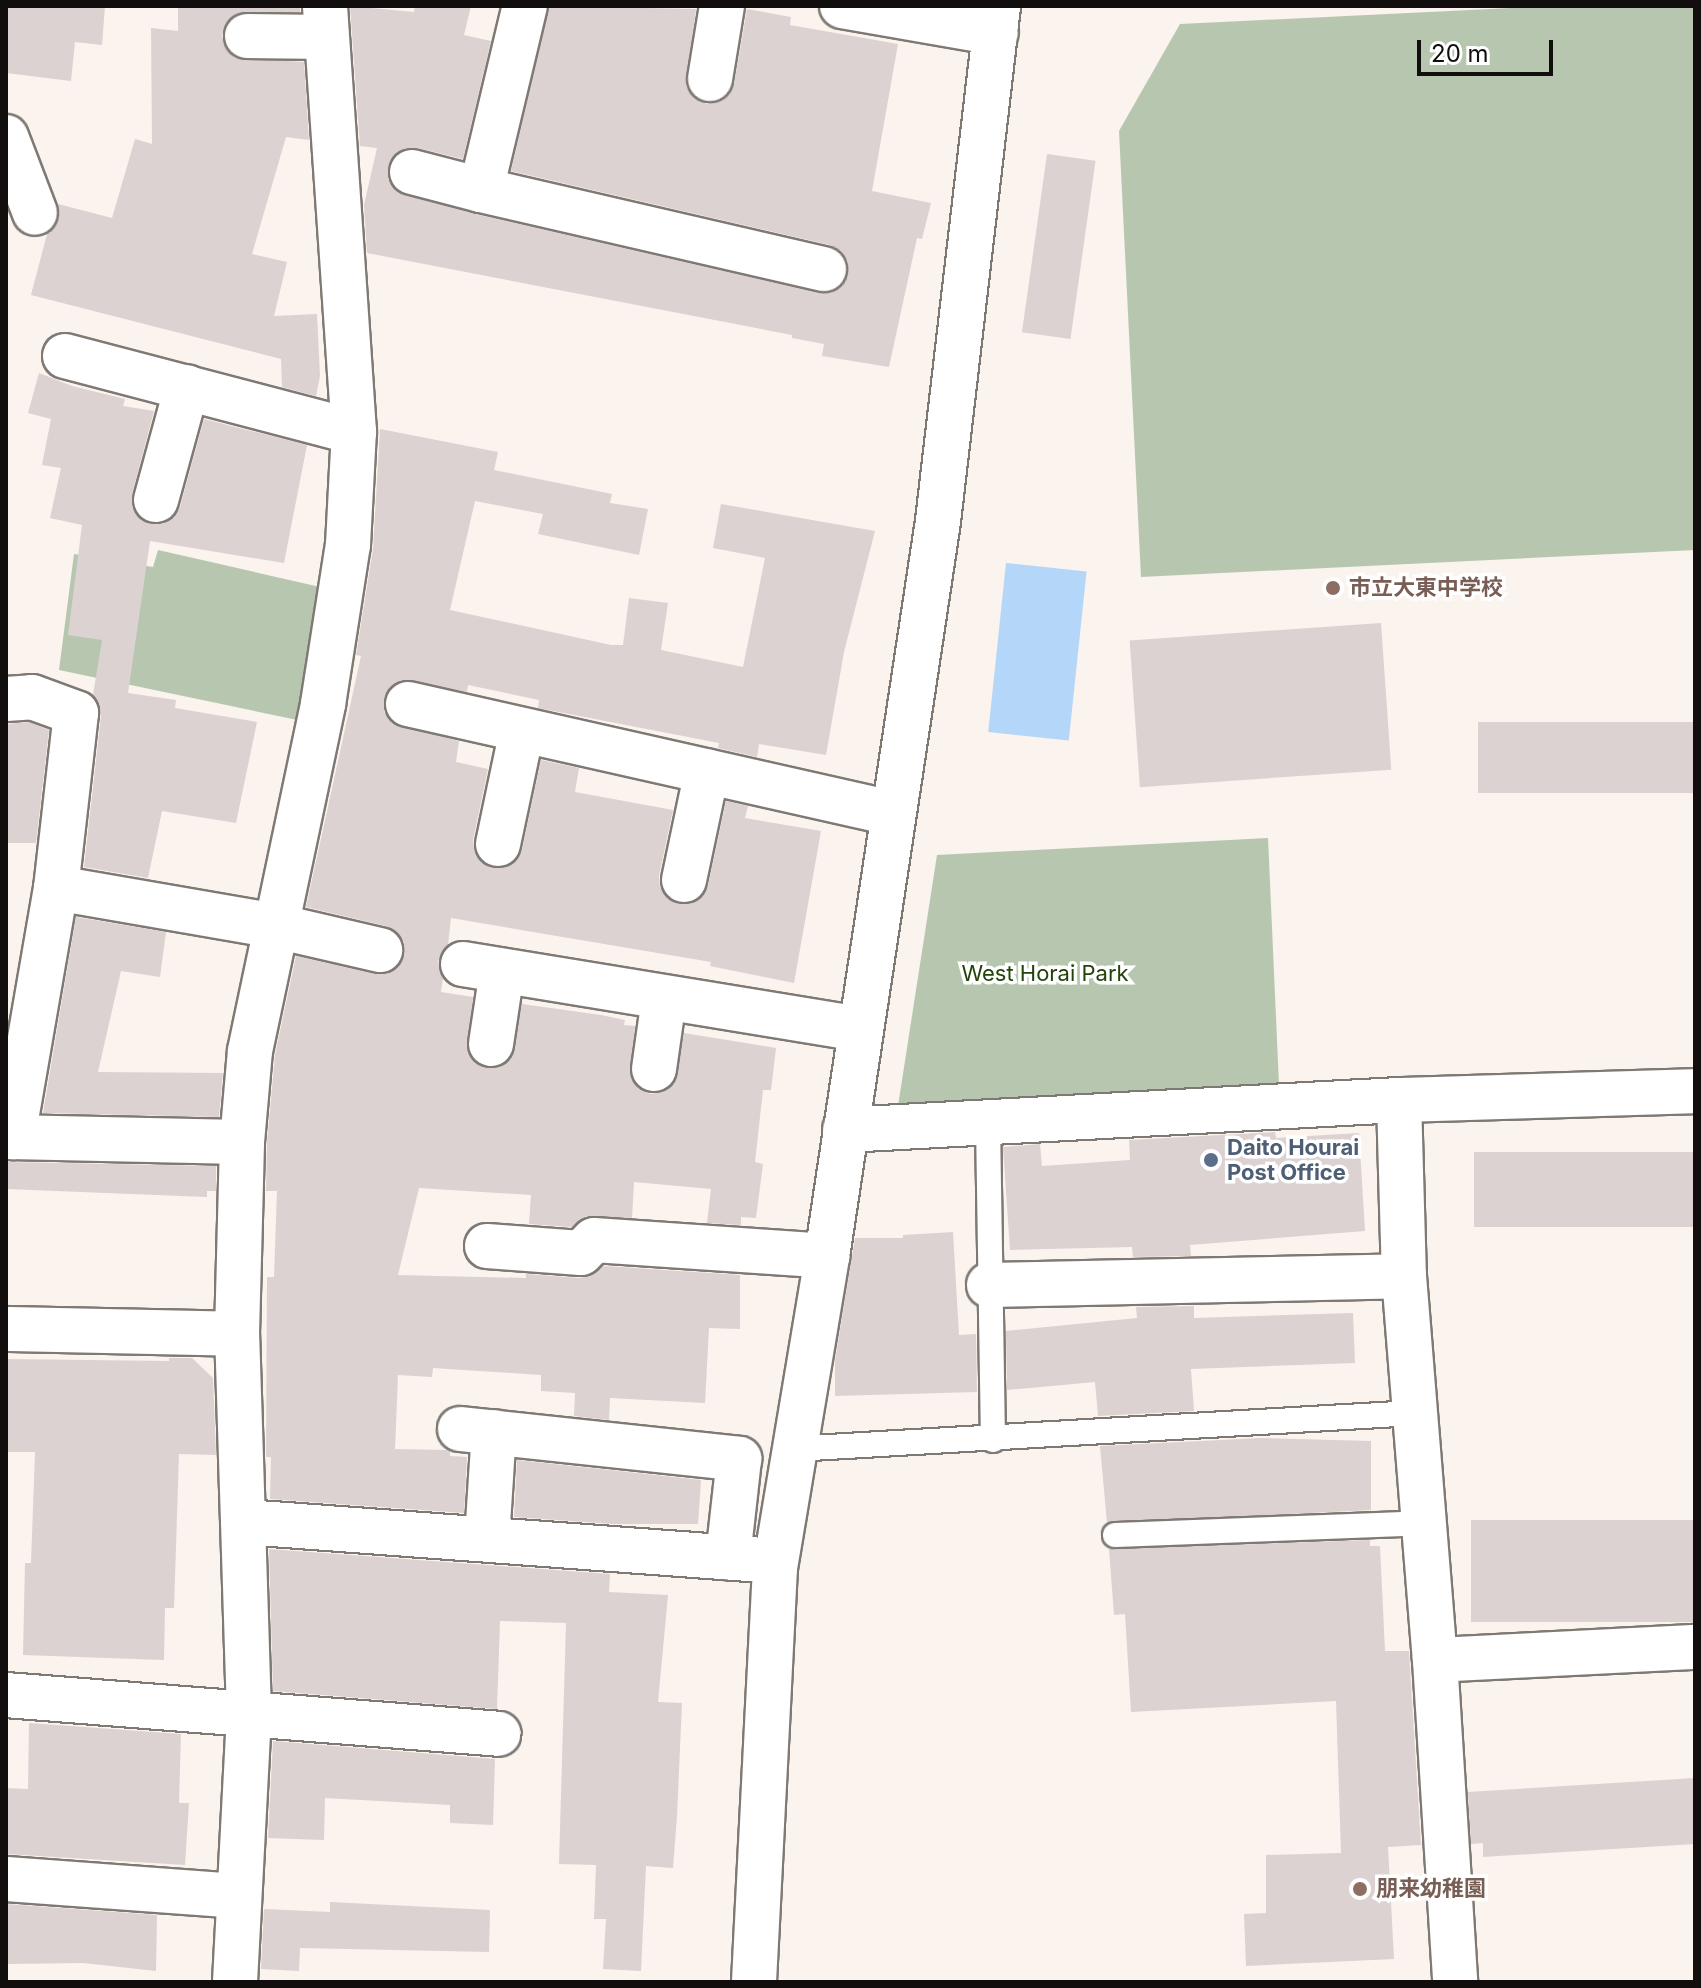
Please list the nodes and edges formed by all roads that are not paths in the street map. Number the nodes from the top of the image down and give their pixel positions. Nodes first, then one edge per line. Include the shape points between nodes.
1 (525, 6) edge
2 (722, 6) edge
3 (842, 6) edge
4 (997, 20) edge
5 (325, 22) edge
6 (247, 36) dead end
7 (710, 79) dead end
8 (6, 137) edge
9 (412, 172) dead end
10 (481, 190) junction
11 (35, 213) dead end
12 (824, 269) dead end
13 (65, 356) dead end
14 (187, 387) junction
15 (354, 432) junction
16 (156, 500) dead end
17 (6, 699) edge
18 (408, 704) dead end
19 (522, 730) junction
20 (707, 771) junction
21 (893, 813) junction
22 (498, 844) dead end
23 (684, 880) dead end
24 (56, 888) junction
25 (276, 926) junction
26 (380, 950) dead end
27 (22, 997) edge
28 (664, 999) junction
29 (860, 1029) junction
30 (491, 1044) dead end
31 (654, 1069) dead end
32 (1695, 1091) edge
33 (1399, 1100) junction
34 (988, 1123) junction
35 (845, 1130) junction
36 (10, 1137) edge
37 (242, 1142) junction
38 (487, 1246) dead end
39 (827, 1256) junction
40 (1404, 1276) junction
41 (989, 1285) junction
42 (6, 1329) edge
43 (237, 1334) junction
44 (1415, 1413) junction
45 (993, 1440) junction
46 (794, 1449) junction
47 (245, 1522) junction
48 (1424, 1523) junction
49 (1115, 1535) dead end
50 (487, 1539) junction
51 (728, 1557) junction
52 (776, 1561) junction
53 (1695, 1647) edge
54 (1435, 1660) junction
55 (6, 1695) edge
56 (249, 1713) junction
57 (498, 1734) dead end
58 (6, 1879) edge
59 (238, 1896) junction
60 (235, 1982) edge
61 (754, 1982) edge
62 (1455, 1982) edge

1 - 10 street
2 - 7 street
3 - 4 street
4 - 21 street via 938,521
5 - 6 street
5 - 15 street
8 - 11 street
9 - 10 street
10 - 12 street
13 - 14 street
14 - 15 street
14 - 16 street
15 - 25 street via 348,545 328,675
17 - 24 street via 32,697 76,713
18 - 19 street
19 - 20 street
19 - 22 street
20 - 21 street
20 - 23 street
21 - 29 street
24 - 25 street
24 - 27 street
25 - 26 street
25 - 37 street via 250,1051
27 - 36 street
28 - 29 street
28 - 30 street via 482,967
28 - 31 street
29 - 35 street
32 - 33 street
33 - 34 street
33 - 40 street
34 - 35 street
34 - 41 lane
35 - 39 street
36 - 37 street
37 - 43 street
38 - 39 street via 581,1253 594,1240
39 - 46 street
40 - 41 street
40 - 44 street
41 - 45 lane
42 - 43 street
43 - 47 street
44 - 45 lane
44 - 48 street
45 - 46 lane
46 - 52 street
47 - 50 street
47 - 56 street
48 - 49 lane
48 - 54 street
50 - 51 street
50 - 51 street via 477,1430 739,1459
51 - 52 street
52 - 61 street
53 - 54 street
54 - 62 street
55 - 56 street
56 - 57 street
56 - 59 street
58 - 59 street
59 - 60 street

